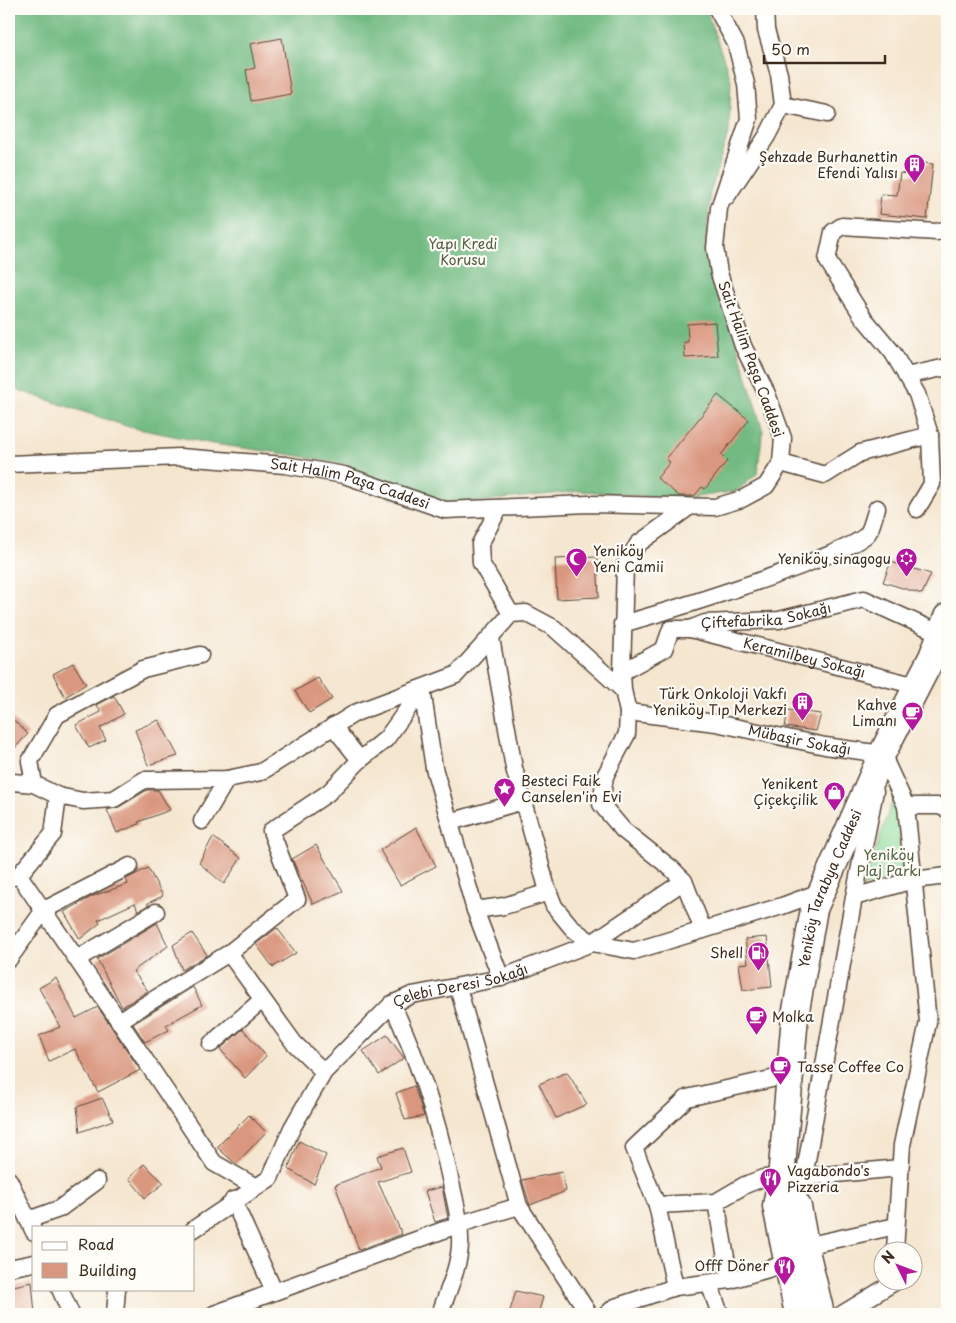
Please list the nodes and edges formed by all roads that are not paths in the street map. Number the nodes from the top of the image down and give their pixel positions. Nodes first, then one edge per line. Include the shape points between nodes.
1 (717, 9) edge
2 (766, 9) edge
3 (783, 105) junction
4 (827, 114) dead end
5 (719, 208) junction
6 (947, 229) edge
7 (947, 367) edge
8 (906, 376) junction
9 (930, 435) junction
10 (781, 463) junction
11 (9, 464) edge
12 (689, 507) junction
13 (499, 508) junction
14 (877, 508) dead end
15 (917, 509) dead end
16 (511, 614) junction
17 (654, 615) junction
18 (622, 624) junction
19 (944, 626) edge
20 (671, 629) junction
21 (690, 629) junction
22 (491, 638) junction
23 (200, 655) dead end
24 (622, 672) junction
25 (917, 686) junction
26 (422, 689) junction
27 (623, 690) junction
28 (628, 712) junction
29 (333, 726) junction
30 (882, 754) junction
31 (360, 760) junction
32 (227, 779) junction
33 (9, 784) edge
34 (34, 784) junction
35 (58, 796) junction
36 (523, 801) junction
37 (906, 806) junction
38 (947, 809) edge
39 (202, 821) dead end
40 (450, 822) junction
41 (130, 866) dead end
42 (14, 876) edge
43 (947, 876) edge
44 (684, 880) junction
45 (913, 880) junction
46 (549, 892) junction
47 (820, 892) junction
48 (854, 897) junction
49 (44, 910) junction
50 (475, 910) junction
51 (156, 912) dead end
52 (704, 930) junction
53 (592, 943) junction
54 (228, 953) junction
55 (9, 959) edge
56 (77, 959) junction
57 (501, 978) junction
58 (458, 987) junction
59 (262, 1000) junction
60 (392, 1004) junction
61 (119, 1021) junction
62 (211, 1044) dead end
63 (324, 1072) junction
64 (789, 1075) junction
65 (900, 1168) junction
66 (792, 1178) junction
67 (9, 1180) edge
68 (97, 1181) dead end
69 (256, 1187) junction
70 (234, 1200) junction
71 (716, 1202) junction
72 (657, 1205) junction
73 (519, 1206) junction
74 (460, 1224) junction
75 (31, 1226) edge
76 (896, 1226) junction
77 (195, 1228) edge
78 (896, 1240) edge
79 (801, 1259) junction
80 (32, 1263) edge
81 (9, 1268) edge
82 (730, 1280) junction
83 (709, 1283) junction
84 (675, 1287) junction
85 (60, 1290) edge
86 (117, 1290) edge
87 (274, 1290) junction
88 (882, 1290) edge
89 (806, 1312) edge
90 (72, 1314) edge
91 (115, 1314) edge
92 (214, 1314) edge
93 (440, 1314) edge
94 (589, 1314) edge
95 (607, 1314) edge
96 (720, 1314) edge
97 (842, 1314) edge

1 - 5 street, Sait Halim Paşa Caddesi via 736,44 746,84 749,119
2 - 3 street via 766,30 779,74
3 - 4 street
3 - 5 street, Sait Halim Paşa Caddesi via 767,136
5 - 10 street, Sait Halim Paşa Caddesi via 715,248 720,273 743,346 767,394 783,438
6 - 8 street via 937,232 842,226 833,232 827,260
7 - 8 street
8 - 9 street via 917,394
9 - 10 street via 860,453 825,474
9 - 15 street via 932,484
10 - 12 street, Sait Halim Paşa Caddesi via 766,486 742,499 715,506
11 - 13 street, Sait Halim Paşa Caddesi via 180,457 285,465 344,475 445,510
12 - 13 street, Sait Halim Paşa Caddesi via 590,504
12 - 18 street via 638,544 625,565
13 - 16 street via 480,544 481,564
14 - 17 street via 867,534 837,553
16 - 22 street
16 - 27 street via 526,613 554,628
17 - 18 street
17 - 20 street
18 - 24 street
19 - 21 street, Çiftefabrika Sokağı via 864,599 779,620 705,623
19 - 25 main road, Yeniköy Tarabya Caddesi
20 - 21 street, Çiftefabrika Sokağı
20 - 24 street via 664,649
21 - 25 street, Keramilbey Sokağı
22 - 26 street via 456,675
22 - 36 street
23 - 34 street via 143,669 57,715 30,761
24 - 27 street
25 - 30 main road, Yeniköy Tarabya Caddesi
26 - 29 street via 355,713
26 - 31 street via 386,739
26 - 40 street via 434,768
27 - 28 street
28 - 30 street, Mübaşir Sokağı via 716,723 824,746
28 - 44 street via 627,734 605,776 601,804 623,830
29 - 31 street
29 - 32 street via 261,772
30 - 37 street
30 - 47 main road, Yeniköy Tarabya Caddesi
30 - 48 street
31 - 54 street via 328,793 271,831 297,899
32 - 35 street via 144,780 114,799 83,801
32 - 39 street
33 - 34 street
34 - 35 street
35 - 42 street via 53,834
36 - 40 street
36 - 46 street
37 - 38 street
37 - 45 street
40 - 50 street
41 - 49 street
42 - 49 street
43 - 45 street
44 - 52 street
44 - 53 street, Çelebi Deresi Sokağı
45 - 48 street
45 - 65 street via 928,1022
46 - 50 street via 504,906
46 - 53 street via 554,906 573,929
47 - 52 street
47 - 64 main road, Yeniköy Tarabya Caddesi via 814,909 795,1016
48 - 66 street
49 - 55 street
49 - 56 street
50 - 57 street
51 - 56 street
52 - 53 street via 634,951
53 - 57 street, Çelebi Deresi Sokağı
54 - 59 street
54 - 61 street
56 - 61 street
57 - 58 street, Çelebi Deresi Sokağı
58 - 60 street, Çelebi Deresi Sokağı via 412,995
58 - 73 street
59 - 62 street
59 - 63 street via 294,1043
60 - 63 street, Çelebi Deresi Sokağı
60 - 74 street via 430,1096
61 - 69 street via 214,1163
63 - 69 street, Çelebi Deresi Sokağı via 292,1128 270,1178
64 - 66 main road, Yeniköy Tarabya Caddesi
64 - 72 street via 687,1098 634,1148
65 - 66 street
65 - 76 street
66 - 71 street via 763,1178
66 - 79 main road via 798,1207
66 - 79 main road, Yeniköy Tarabya Caddesi via 776,1206
67 - 75 street
68 - 75 street
69 - 70 street, Çelebi Deresi Sokağı
70 - 77 street, Çelebi Deresi Sokağı
70 - 87 street
71 - 72 street
71 - 82 street
72 - 84 street
73 - 74 street
73 - 94 street
74 - 87 street
74 - 93 street via 457,1264
76 - 78 street
76 - 79 street
79 - 82 street
79 - 89 main road
80 - 81 street
82 - 83 street
83 - 84 street
83 - 96 street
84 - 95 street via 615,1307
85 - 90 street
86 - 91 street
87 - 92 street
88 - 97 street

